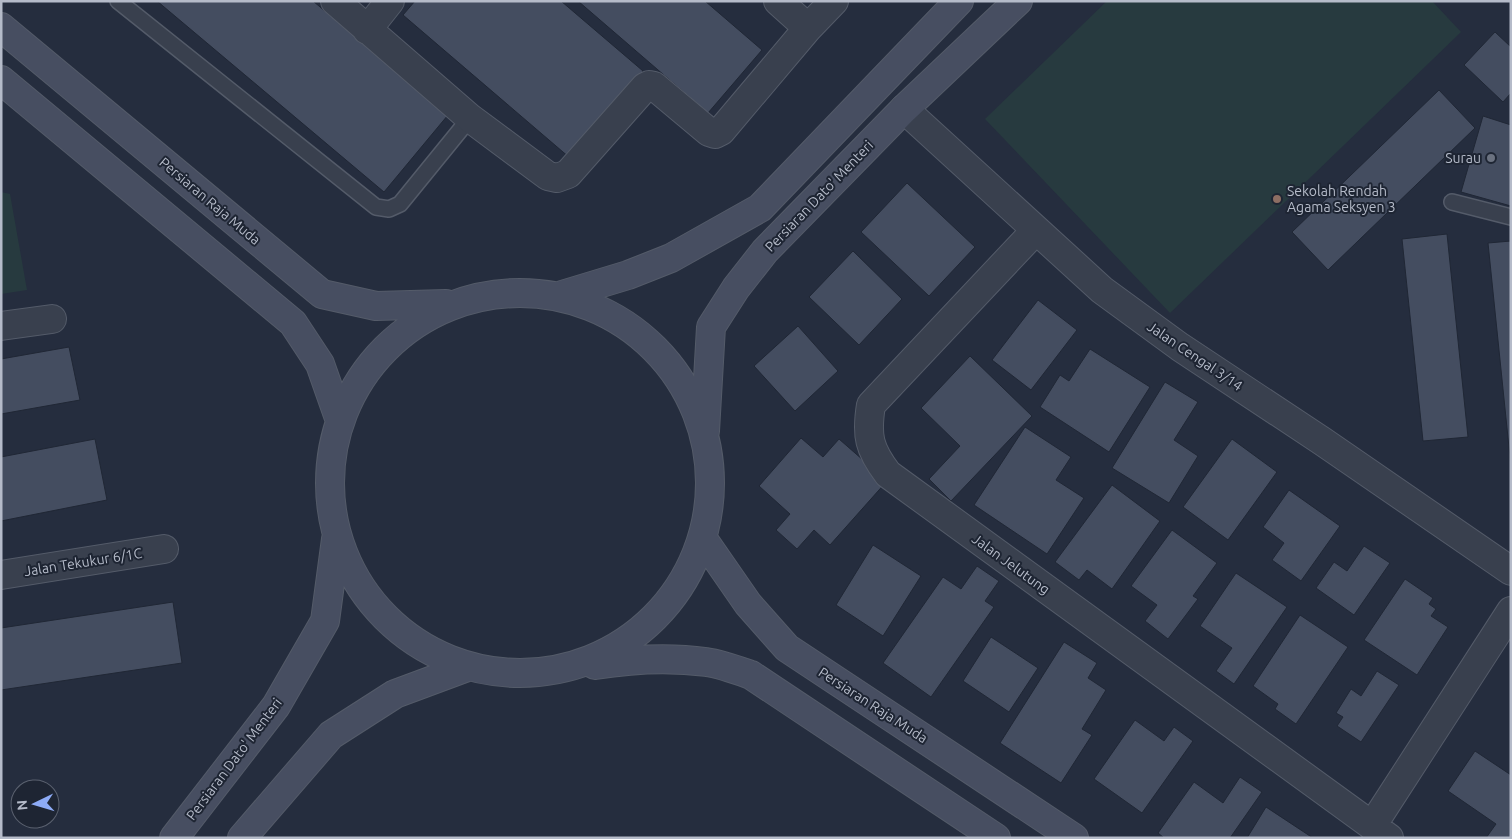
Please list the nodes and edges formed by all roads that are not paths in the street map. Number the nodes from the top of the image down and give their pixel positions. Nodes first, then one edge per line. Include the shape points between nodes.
1 (118, 1) edge
2 (335, 1) edge
3 (390, 1) edge
4 (778, 1) edge
5 (834, 1) edge
6 (959, 1) edge
7 (1018, 1) edge
8 (1, 27) edge
9 (808, 28) junction
10 (367, 30) junction
11 (1, 80) edge
12 (904, 109) junction
13 (470, 118) junction
14 (1452, 202) dead end
15 (1511, 218) edge
16 (1036, 230) junction
17 (562, 295) junction
18 (446, 304) junction
19 (52, 319) dead end
20 (1, 326) edge
21 (339, 418) junction
22 (705, 436) junction
23 (336, 538) junction
24 (703, 539) junction
25 (164, 549) dead end
26 (1511, 571) edge
27 (1, 575) edge
28 (1511, 611) edge
29 (465, 668) junction
30 (573, 668) junction
31 (1381, 832) edge
32 (174, 838) edge
33 (242, 838) edge
34 (996, 838) edge
35 (1074, 838) edge

1 - 13 lane via 376,207 389,209 400,204
2 - 10 street
3 - 10 street
4 - 9 street
5 - 9 street
6 - 17 main road via 760,208 671,258
7 - 12 main road, Persiaran Dato' Menteri
8 - 18 main road, Persiaran Raja Muda via 322,294 376,306
9 - 13 street via 721,131 709,132 650,85 568,174 557,178 548,176
10 - 13 street
11 - 21 main road via 293,323 320,364
12 - 16 street, Jalan Cengal 3/14
12 - 22 main road, Persiaran Dato' Menteri via 764,251 711,327
14 - 15 lane
16 - 26 street, Jalan Cengal 3/14 via 1102,290 1180,347
16 - 31 street, Jalan Jelutung via 871,405 870,444 877,460 888,474
17 - 18 main road via 503,290
17 - 22 main road via 626,322 676,372
18 - 21 main road via 380,350
19 - 20 street
21 - 23 main road via 328,478
22 - 24 main road via 711,487
23 - 29 main road via 364,596 408,640
23 - 32 main road, Persiaran Dato' Menteri via 325,621 276,706
24 - 30 main road via 675,596 630,640
24 - 35 main road, Persiaran Raja Muda via 748,604 787,648
25 - 27 street, Jalan Tekukur 6/1C
28 - 31 street
29 - 30 main road via 519,676
29 - 33 main road via 395,694 331,735
30 - 34 main road via 664,658 708,662 751,674

